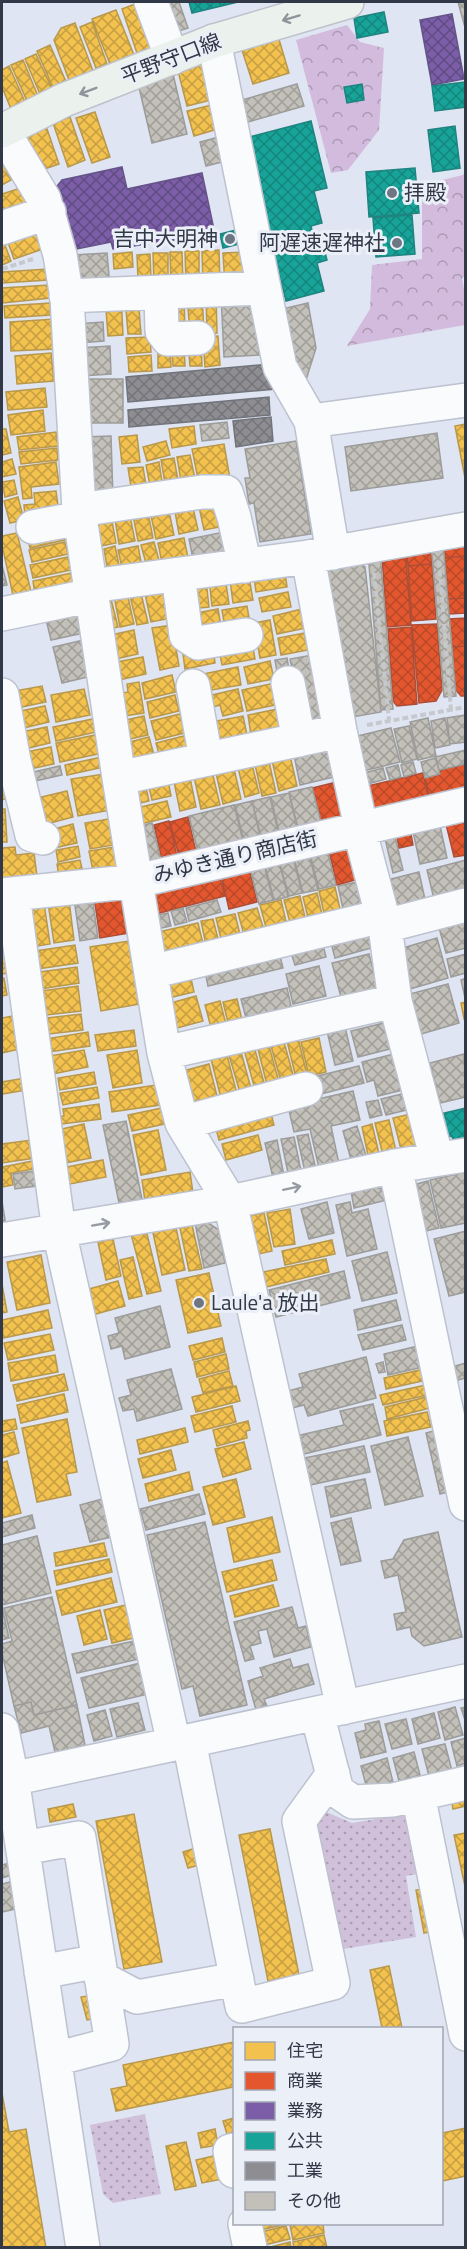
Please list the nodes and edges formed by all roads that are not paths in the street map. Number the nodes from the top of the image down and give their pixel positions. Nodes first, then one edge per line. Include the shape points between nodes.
1 (151, 2) edge
2 (347, 2) edge
3 (214, 42) junction
4 (172, 58) junction
5 (2, 131) edge
6 (49, 212) junction
7 (2, 228) edge
8 (264, 288) junction
9 (161, 292) junction
10 (66, 296) junction
11 (198, 338) dead end
12 (465, 400) edge
13 (311, 421) junction
14 (80, 514) junction
15 (33, 527) dead end
16 (451, 531) edge
17 (320, 555) junction
18 (245, 566) junction
19 (178, 575) junction
20 (92, 591) junction
21 (2, 614) edge
22 (246, 635) dead end
23 (288, 683) dead end
24 (193, 686) dead end
25 (2, 695) edge
26 (340, 731) junction
27 (299, 740) junction
28 (207, 759) junction
29 (119, 778) junction
30 (465, 804) edge
31 (360, 828) junction
32 (43, 838) dead end
33 (137, 881) junction
34 (8, 895) edge
35 (465, 905) edge
36 (384, 921) junction
37 (151, 972) junction
38 (395, 1000) junction
39 (15, 1004) edge
40 (165, 1053) junction
41 (306, 1089) dead end
42 (182, 1123) junction
43 (451, 1157) edge
44 (395, 1166) junction
45 (230, 1202) junction
46 (59, 1231) junction
47 (2, 1239) edge
48 (465, 1504) edge
49 (465, 1681) edge
50 (330, 1710) junction
51 (2, 1730) edge
52 (182, 1742) junction
53 (333, 1774) junction
54 (7, 1780) edge
55 (465, 1783) edge
56 (418, 1794) junction
57 (22, 1848) junction
58 (100, 1969) junction
59 (42, 1972) junction
60 (237, 1979) junction
61 (465, 2034) edge
62 (55, 2060) junction
63 (233, 2150) edge
64 (233, 2166) edge
65 (245, 2225) edge
66 (83, 2247) edge
67 (250, 2247) edge

1 - 4 street
2 -> 3 main road, 平野守口線
3 - 4 main road, 平野守口線
3 - 8 street
4 -> 5 main road, 平野守口線 via 64,100
5 - 6 street
6 - 7 street
6 - 10 street
8 - 9 street
8 - 13 street via 280,368
9 - 10 street
9 - 11 street via 162,332 168,339
10 - 14 street
12 - 13 street
13 - 17 street
14 - 15 street
14 - 18 street via 202,492 226,492
14 - 20 street
16 - 17 street
17 - 18 street
17 - 26 street
18 - 19 street
19 - 20 street
19 - 22 street via 186,634 198,643
20 - 21 street
20 - 29 street
23 - 27 street
24 - 28 street
25 - 32 street via 32,836
26 - 27 street
26 - 31 street
27 - 28 street
28 - 29 street
29 - 33 street
30 - 31 street, みゆき通り商店街
31 - 33 street, みゆき通り商店街
31 - 36 street
33 - 34 street, みゆき通り商店街
33 - 37 street
34 - 39 street
35 - 36 street
36 - 37 street
36 - 38 street
37 - 40 street
38 - 40 street
38 - 43 street
39 - 46 street
40 - 42 street
41 - 42 street
42 - 45 street
43 - 44 street
45 -> 44 street
44 - 48 street
46 -> 45 street
45 - 50 street
46 - 47 street
46 - 52 street
49 - 50 street
50 - 52 street
50 - 53 street
51 - 54 street
52 - 54 street
52 - 60 street
53 - 56 street via 337,1791 353,1802
53 - 60 street via 299,1821 333,1983 242,2006
54 - 57 street
55 - 56 street
56 - 61 street
57 - 58 street via 79,1838
57 - 59 street
58 - 59 street
58 - 60 street via 136,1997
58 - 62 street via 112,2044
59 - 62 street
62 - 66 street
63 - 64 street
65 - 67 street

